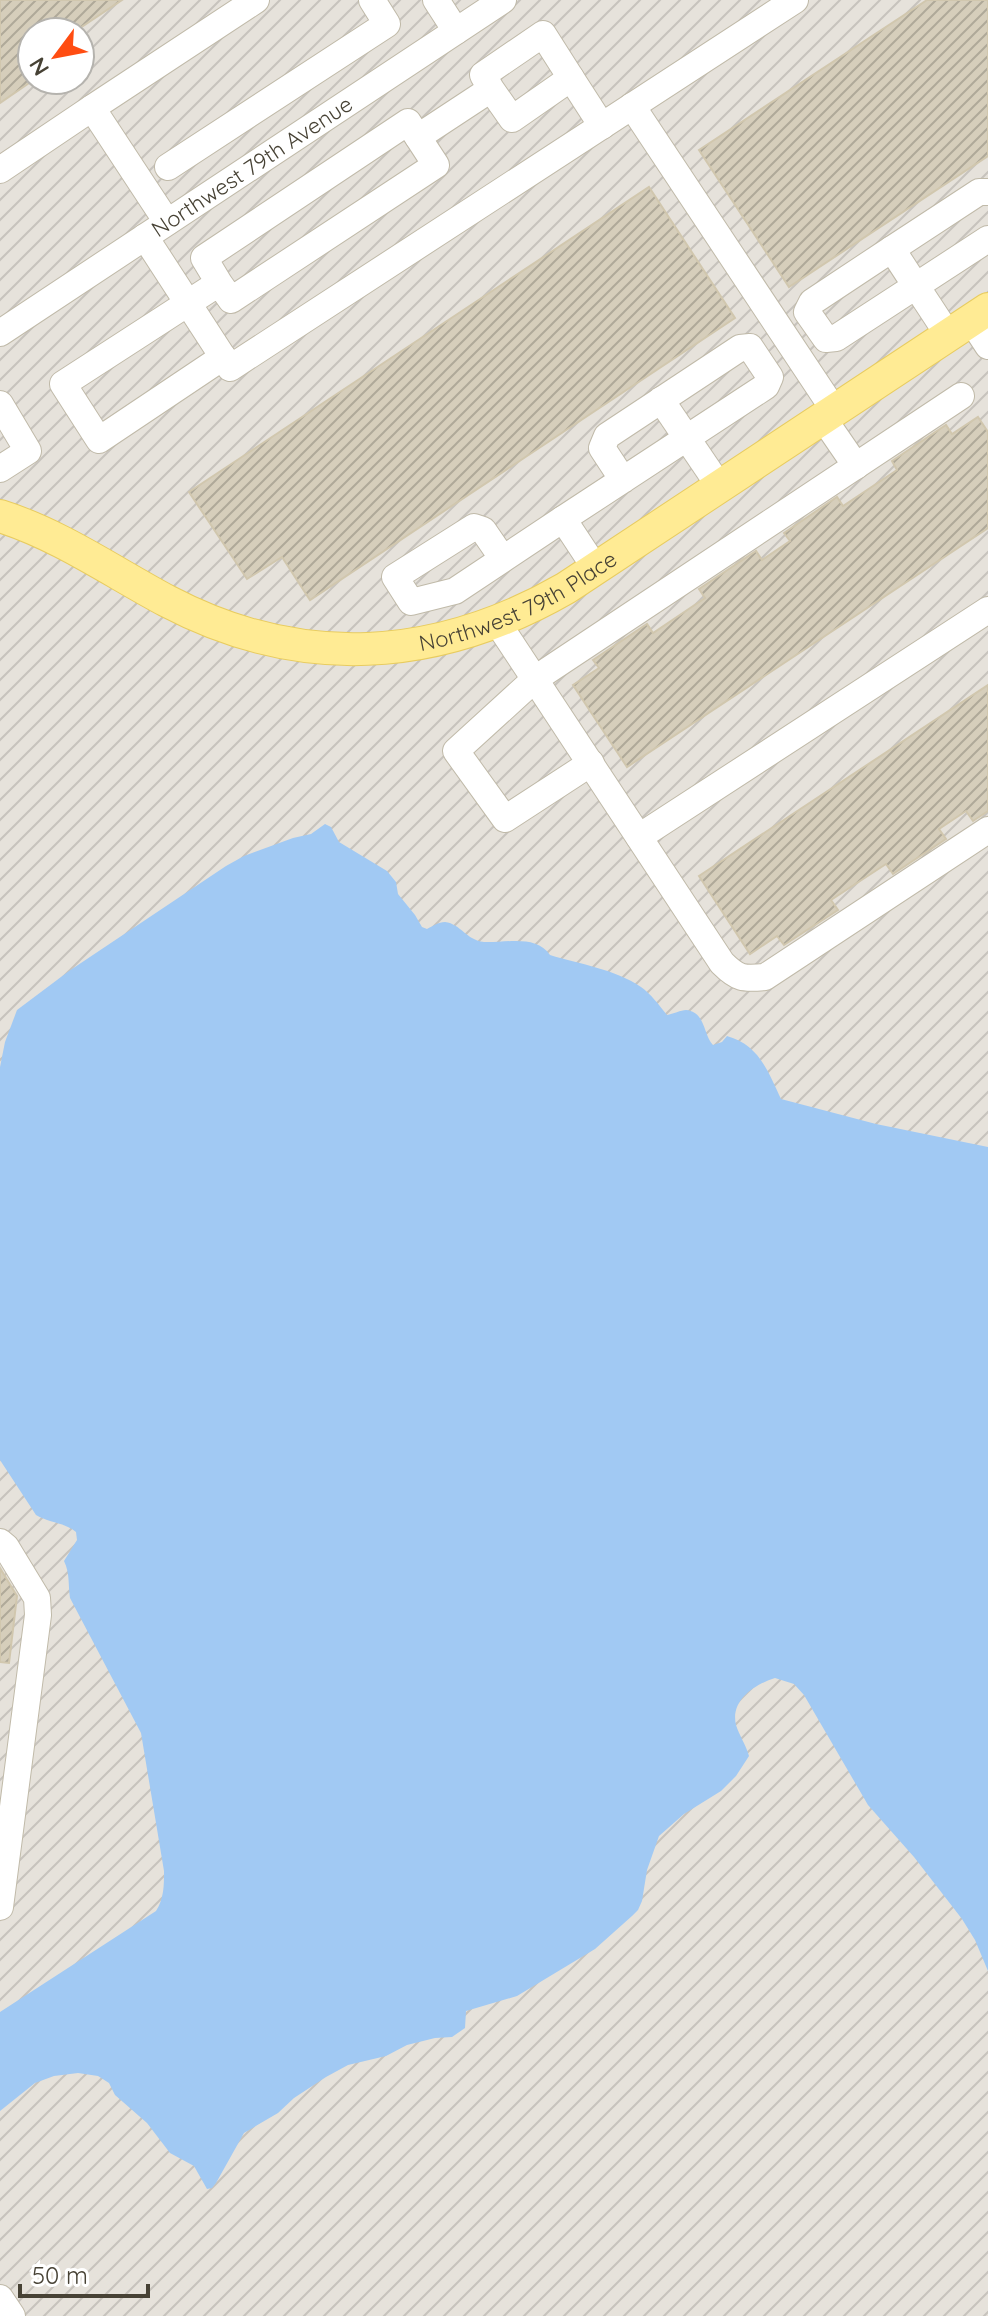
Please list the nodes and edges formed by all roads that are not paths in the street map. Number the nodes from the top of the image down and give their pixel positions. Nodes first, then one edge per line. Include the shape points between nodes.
1 (256, 0) edge
2 (372, 0) edge
3 (436, 0) edge
4 (503, 0) edge
5 (795, 0) edge
6 (456, 31) junction
7 (571, 78) junction
8 (491, 89) junction
9 (632, 106) junction
10 (92, 108) junction
11 (602, 126) junction
12 (418, 137) junction
13 (168, 167) dead end
14 (0, 170) edge
15 (988, 192) edge
16 (167, 222) junction
17 (145, 237) junction
18 (988, 239) edge
19 (892, 249) junction
20 (219, 283) junction
21 (916, 287) junction
22 (189, 304) junction
23 (974, 328) edge
24 (0, 333) edge
25 (223, 357) junction
26 (961, 396) dead end
27 (661, 400) junction
28 (0, 404) edge
29 (829, 414) junction
30 (687, 438) junction
31 (856, 466) junction
32 (0, 469) edge
33 (623, 480) junction
34 (720, 487) junction
35 (0, 516) edge
36 (563, 519) junction
37 (503, 559) dead end
38 (596, 569) junction
39 (988, 610) edge
40 (497, 622) junction
41 (535, 679) junction
42 (591, 763) junction
43 (988, 830) edge
44 (639, 837) junction
45 (0, 1542) edge
46 (0, 1907) edge
47 (0, 2298) edge
48 (12, 2316) edge

1 - 10 street
2 - 13 street via 387,24
3 - 6 street
4 - 6 street, Northwest 79th Avenue
5 - 9 street
6 - 16 street, Northwest 79th Avenue
7 - 8 street via 512,119
7 - 8 street via 543,34 483,75
7 - 11 street
8 - 12 street
9 - 11 street
9 - 29 street
10 - 14 street
10 - 16 street
11 - 25 street via 230,368
12 - 20 street via 408,122 204,258
12 - 20 street via 436,165 231,300
15 - 19 street via 979,192
16 - 17 street, Northwest 79th Avenue
17 - 22 street
17 - 24 street, Northwest 79th Avenue
18 - 21 street
19 - 21 street
19 - 21 street via 812,302 807,312 826,339 836,338
20 - 22 street
21 - 23 street
22 - 25 street
22 - 25 street via 63,384 99,440
23 - 29 main road, Northwest 79th Place
26 - 31 street
27 - 30 street
27 - 30 street via 740,348 750,347 770,377 766,386
27 - 33 street via 607,436 602,448
28 - 32 street via 28,451
29 - 31 street
29 - 34 main road, Northwest 79th Place
30 - 33 street
30 - 34 street
31 - 41 street
33 - 36 street
34 - 38 main road, Northwest 79th Place
35 - 40 main road, Northwest 79th Place via 70,545 190,612 269,640 326,649 384,648 438,640
36 - 37 street
36 - 38 street
38 - 40 main road, Northwest 79th Place
39 - 44 street
40 - 41 street
41 - 42 street
41 - 42 street via 456,751 505,819
42 - 44 street
43 - 44 street via 765,977 745,979 722,963
45 - 46 street via 37,1598 38,1615
47 - 48 street

